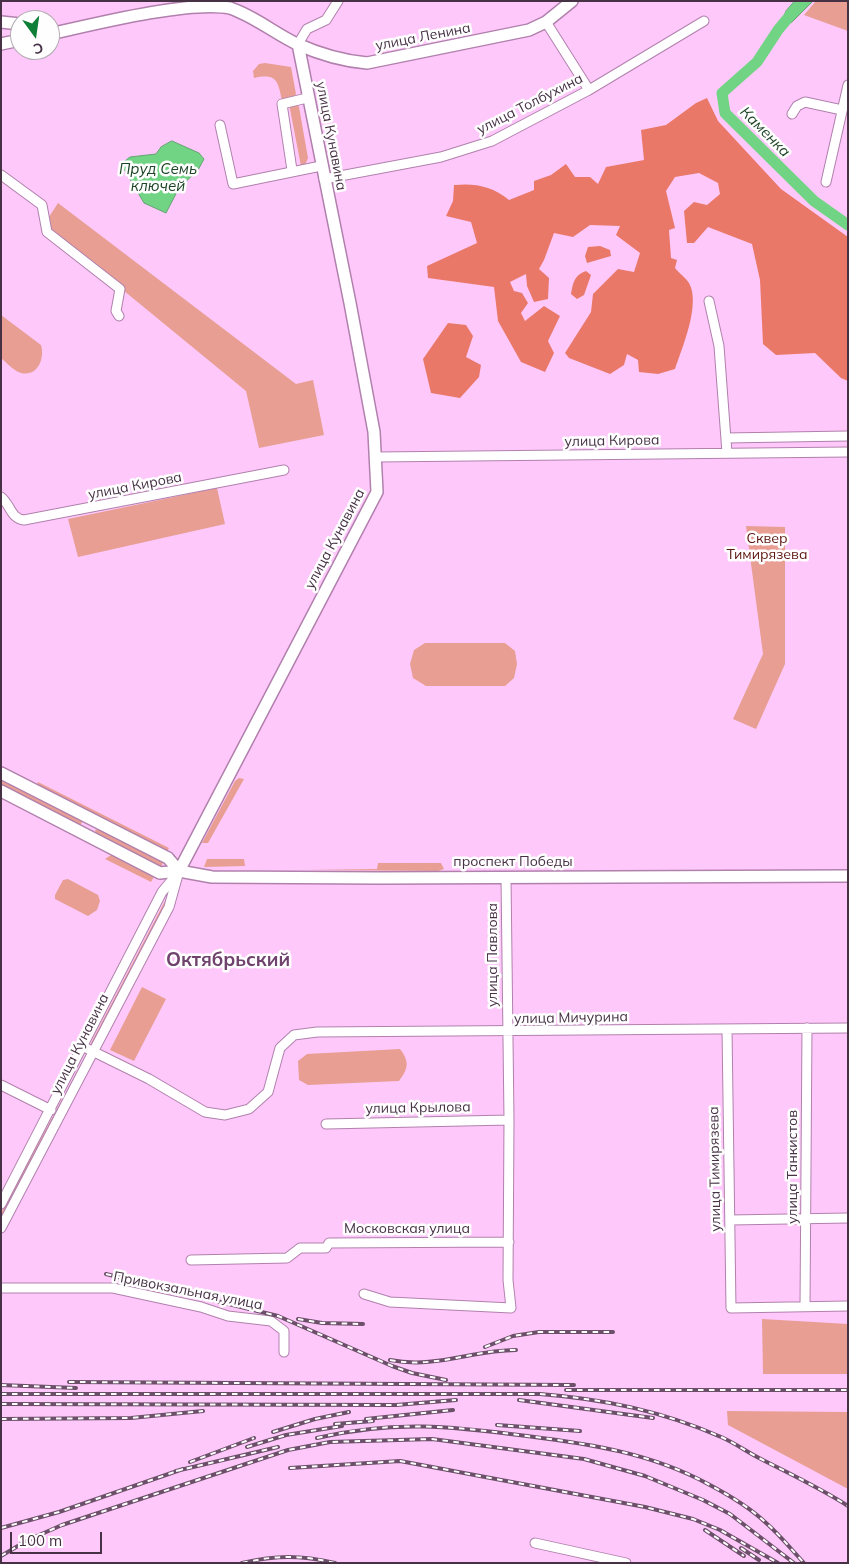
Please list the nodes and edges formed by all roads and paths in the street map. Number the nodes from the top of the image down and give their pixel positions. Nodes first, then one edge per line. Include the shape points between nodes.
1 (338, 1) edge
2 (572, 1) edge
3 (704, 21) dead end
4 (104, 22) junction
5 (546, 22) junction
6 (60, 25) edge
7 (60, 32) edge
8 (298, 44) junction
9 (848, 85) edge
10 (589, 90) junction
11 (307, 98) junction
12 (842, 110) junction
13 (792, 114) dead end
14 (844, 121) edge
15 (220, 125) dead end
16 (321, 166) junction
17 (292, 170) dead end
18 (1, 175) edge
19 (324, 179) junction
20 (826, 182) dead end
21 (708, 301) dead end
22 (119, 316) dead end
23 (848, 436) edge
24 (726, 438) junction
25 (848, 452) edge
26 (727, 453) junction
27 (376, 457) junction
28 (284, 470) dead end
29 (1, 497) edge
30 (1, 773) edge
31 (1, 791) edge
32 (92, 819) junction
33 (84, 834) junction
34 (179, 872) junction
35 (848, 876) edge
36 (506, 877) junction
37 (807, 1028) junction
38 (848, 1028) edge
39 (727, 1029) junction
40 (507, 1032) junction
41 (84, 1047) junction
42 (93, 1052) junction
43 (1, 1085) edge
44 (50, 1110) junction
45 (510, 1120) junction
46 (326, 1124) dead end
47 (1, 1204) edge
48 (807, 1218) junction
49 (848, 1218) edge
50 (730, 1220) junction
51 (1, 1228) edge
52 (509, 1242) junction
53 (191, 1260) dead end
54 (1, 1288) edge
55 (364, 1294) dead end
56 (805, 1306) junction
57 (848, 1306) edge
58 (284, 1352) dead end
59 (535, 1543) dead end
60 (626, 1563) edge

1 - 8 street via 326,20 307,29
2 - 5 main road, улица Ленина
3 - 10 street, улица Толбухина
4 - 6 main road, улица Ленина
4 - 7 main road, улица Ленина
4 - 8 main road, улица Ленина via 183,5 205,4 228,7
5 - 8 main road, улица Ленина via 520,32 378,62 357,62
5 - 10 street
8 - 11 main road, улица Кунавина
9 - 12 street
10 - 19 street, улица Толбухина via 492,141 441,157
11 - 16 main road, улица Кунавина
11 - 17 street via 282,104
12 - 13 street via 805,102
12 - 14 street
14 - 20 street
15 - 16 street via 233,184
16 - 19 main road, улица Кунавина
18 - 22 street via 42,205 47,232 120,289 116,311
19 - 27 main road, улица Кунавина via 350,303
21 - 24 street via 719,346
23 - 24 street
24 - 26 street
25 - 26 street, улица Кирова
26 - 27 street, улица Кирова
27 - 34 main road, улица Кунавина via 377,492 374,502 297,642
28 - 29 street, улица Кирова via 24,520 12,514
30 - 32 main road
31 - 33 main road, проспект Победы
32 - 33 street
32 - 34 main road via 168,858
33 - 34 main road, проспект Победы via 160,873
34 - 36 main road, проспект Победы via 212,876
34 - 41 street, улица Кунавина via 162,892
34 - 42 street, улица Кунавина via 169,907
35 - 36 main road, проспект Победы
36 - 40 street, улица Павлова
37 - 38 street, улица Мичурина
37 - 39 street, улица Мичурина
37 - 48 street, улица Танкистов
39 - 40 street, улица Мичурина
39 - 50 street, улица Тимирязева
40 - 42 street, улица Мичурина via 317,1032 294,1035 280,1048 268,1092 249,1109 225,1115 205,1112 149,1079
40 - 45 street, улица Павлова
41 - 42 street
41 - 44 street, улица Кунавина
42 - 51 street, улица Кунавина
43 - 44 street
44 - 47 street, улица Кунавина
45 - 46 street, улица Крылова
45 - 52 street, улица Павлова
48 - 49 street
48 - 50 street
48 - 56 street, улица Танкистов
50 - 56 street, улица Тимирязева via 730,1308
52 - 53 street, Московская улица via 329,1243 326,1248 300,1248 288,1258
52 - 55 street, улица Павлова via 510,1308 390,1302
54 - 58 street, Привокзальная улица via 113,1288 228,1316 271,1322 284,1331
56 - 57 street
59 - 60 street

